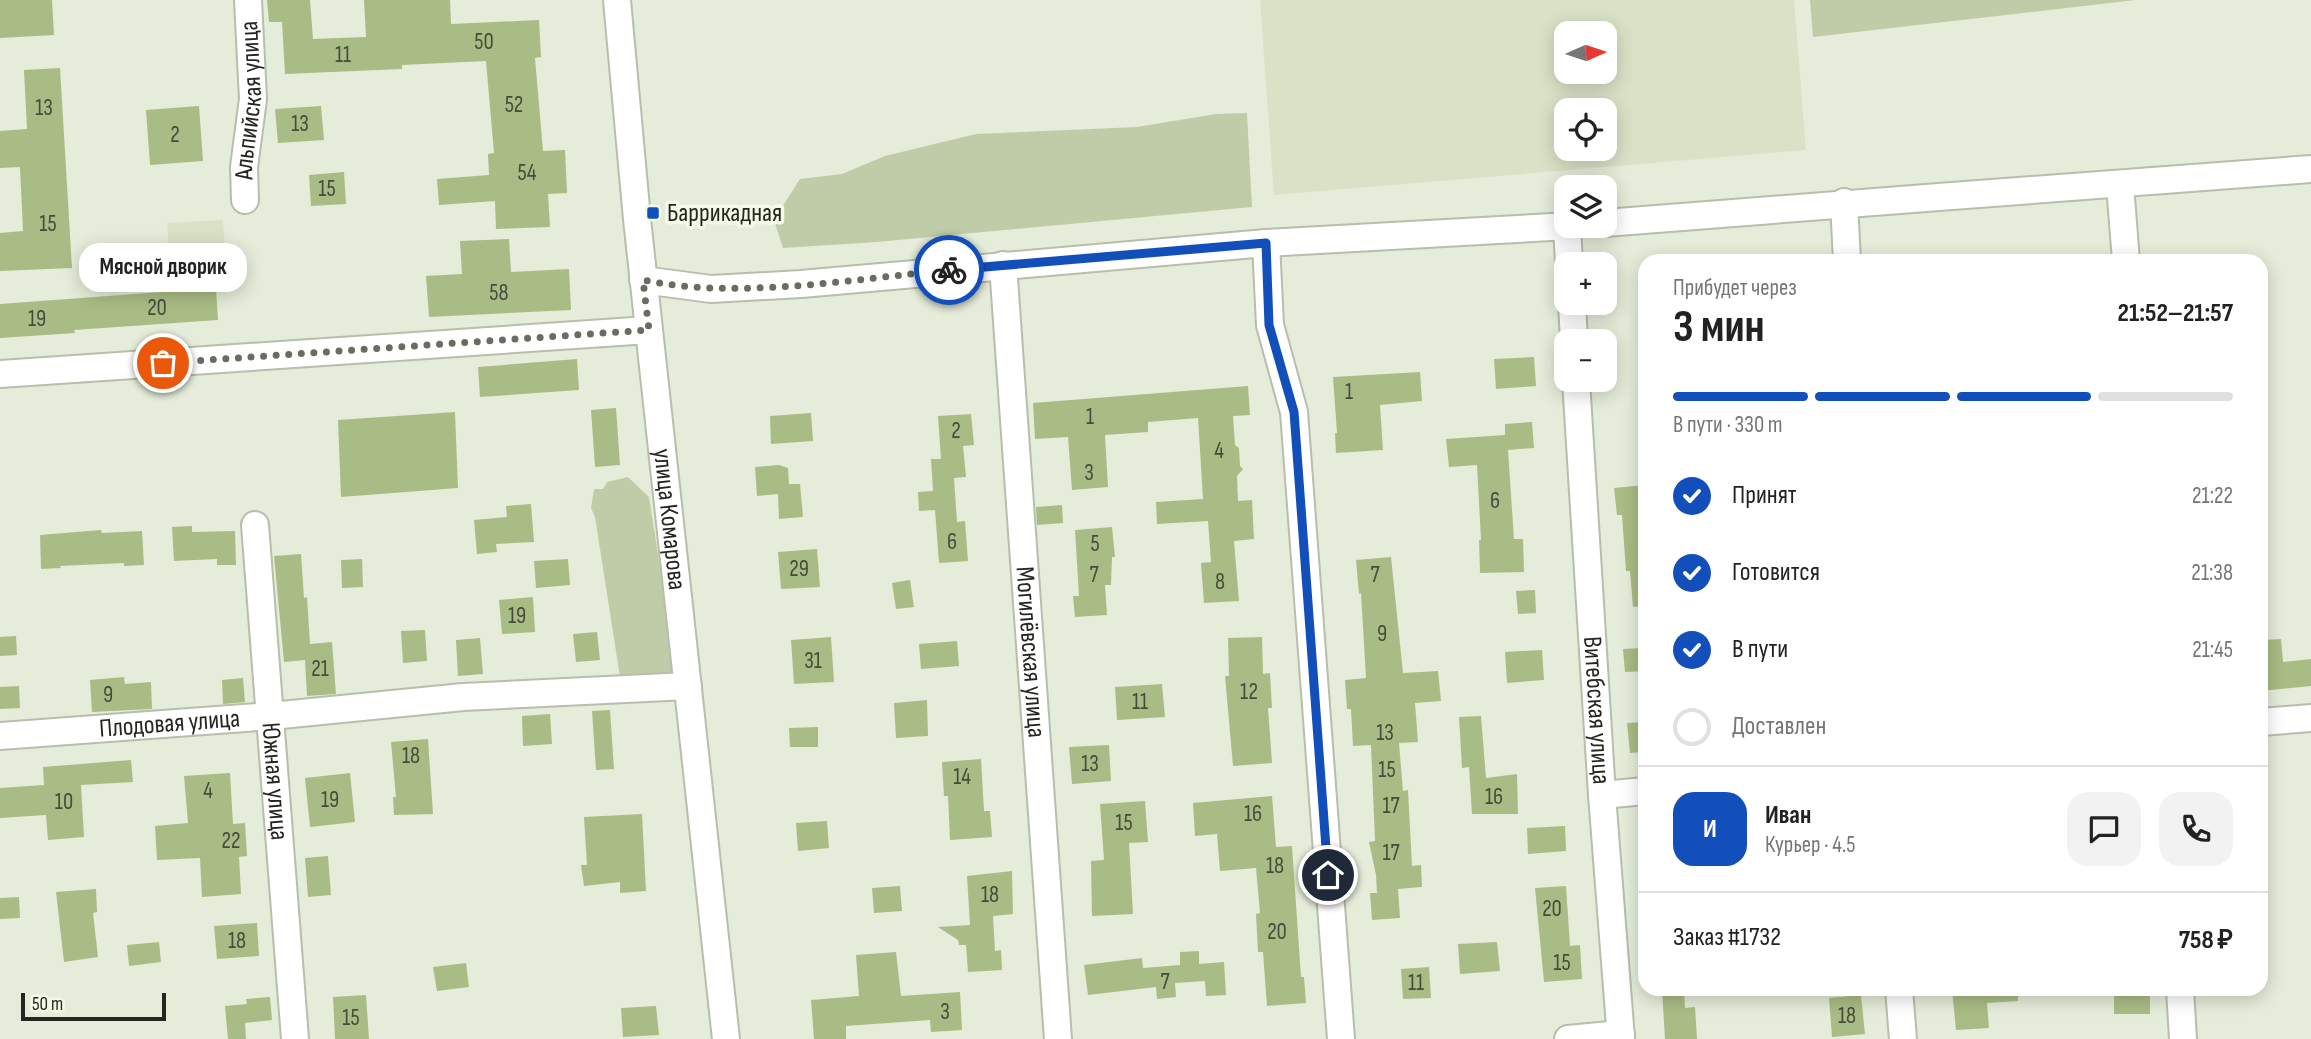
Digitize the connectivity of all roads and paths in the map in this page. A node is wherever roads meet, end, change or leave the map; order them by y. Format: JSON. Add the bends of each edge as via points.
{"nodes":[{"id":1,"x":247,"y":0,"type":"edge"},
{"id":2,"x":617,"y":0,"type":"edge"},
{"id":3,"x":2311,"y":169,"type":"edge"},
{"id":4,"x":2120,"y":185,"type":"junction"},
{"id":5,"x":245,"y":200,"type":"dead end"},
{"id":6,"x":1844,"y":202,"type":"junction"},
{"id":7,"x":1617,"y":222,"type":"edge"},
{"id":8,"x":1554,"y":227,"type":"edge"},
{"id":9,"x":1266,"y":243,"type":"junction"},
{"id":10,"x":1847,"y":254,"type":"edge"},
{"id":11,"x":2125,"y":254,"type":"edge"},
{"id":12,"x":1003,"y":265,"type":"junction"},
{"id":13,"x":643,"y":280,"type":"junction"},
{"id":14,"x":649,"y":330,"type":"junction"},
{"id":15,"x":0,"y":374,"type":"edge"},
{"id":16,"x":1577,"y":392,"type":"edge"},
{"id":17,"x":255,"y":525,"type":"dead end"},
{"id":18,"x":688,"y":686,"type":"junction"},
{"id":19,"x":271,"y":716,"type":"junction"},
{"id":20,"x":2311,"y":718,"type":"edge"},
{"id":21,"x":2268,"y":721,"type":"edge"},
{"id":22,"x":0,"y":736,"type":"edge"},
{"id":23,"x":1638,"y":792,"type":"edge"},
{"id":24,"x":1602,"y":795,"type":"junction"},
{"id":25,"x":1900,"y":996,"type":"edge"},
{"id":26,"x":2180,"y":996,"type":"edge"},
{"id":27,"x":1621,"y":1037,"type":"edge"},
{"id":28,"x":295,"y":1039,"type":"edge"},
{"id":29,"x":726,"y":1039,"type":"edge"},
{"id":30,"x":1058,"y":1039,"type":"edge"},
{"id":31,"x":1341,"y":1039,"type":"edge"},
{"id":32,"x":1568,"y":1039,"type":"edge"},
{"id":33,"x":1903,"y":1039,"type":"edge"},
{"id":34,"x":2183,"y":1039,"type":"edge"}],
"edges":[{"from":1,"to":5,"type":"street","name":"Альпийская улица","via":[[253,99],[244,167]]},
{"from":2,"to":13,"type":"street","name":"улица Комарова"},
{"from":3,"to":4,"type":"street"},
{"from":4,"to":6,"type":"street"},
{"from":4,"to":11,"type":"street"},
{"from":6,"to":7,"type":"street"},
{"from":6,"to":10,"type":"street"},
{"from":8,"to":9,"type":"street"},
{"from":9,"to":12,"type":"street"},
{"from":9,"to":31,"type":"street","via":[[1269,325],[1294,412]]},
{"from":12,"to":13,"type":"street","via":[[711,289]]},
{"from":12,"to":30,"type":"street","name":"Могилёвская улица"},
{"from":13,"to":14,"type":"street","name":"улица Комарова"},
{"from":14,"to":15,"type":"street"},
{"from":14,"to":18,"type":"street","name":"улица Комарова"},
{"from":16,"to":24,"type":"street","name":"Витебская улица"},
{"from":17,"to":19,"type":"street","name":"Южная улица"},
{"from":18,"to":19,"type":"street","name":"Плодовая улица","via":[[463,697]]},
{"from":18,"to":29,"type":"street","name":"улица Комарова"},
{"from":19,"to":22,"type":"street","name":"Плодовая улица"},
{"from":19,"to":28,"type":"street","name":"Южная улица"},
{"from":20,"to":21,"type":"street"},
{"from":23,"to":24,"type":"street"},
{"from":24,"to":27,"type":"street","name":"Витебская улица"},
{"from":25,"to":33,"type":"street"},
{"from":26,"to":34,"type":"street"},
{"from":27,"to":32,"type":"street"}]}
